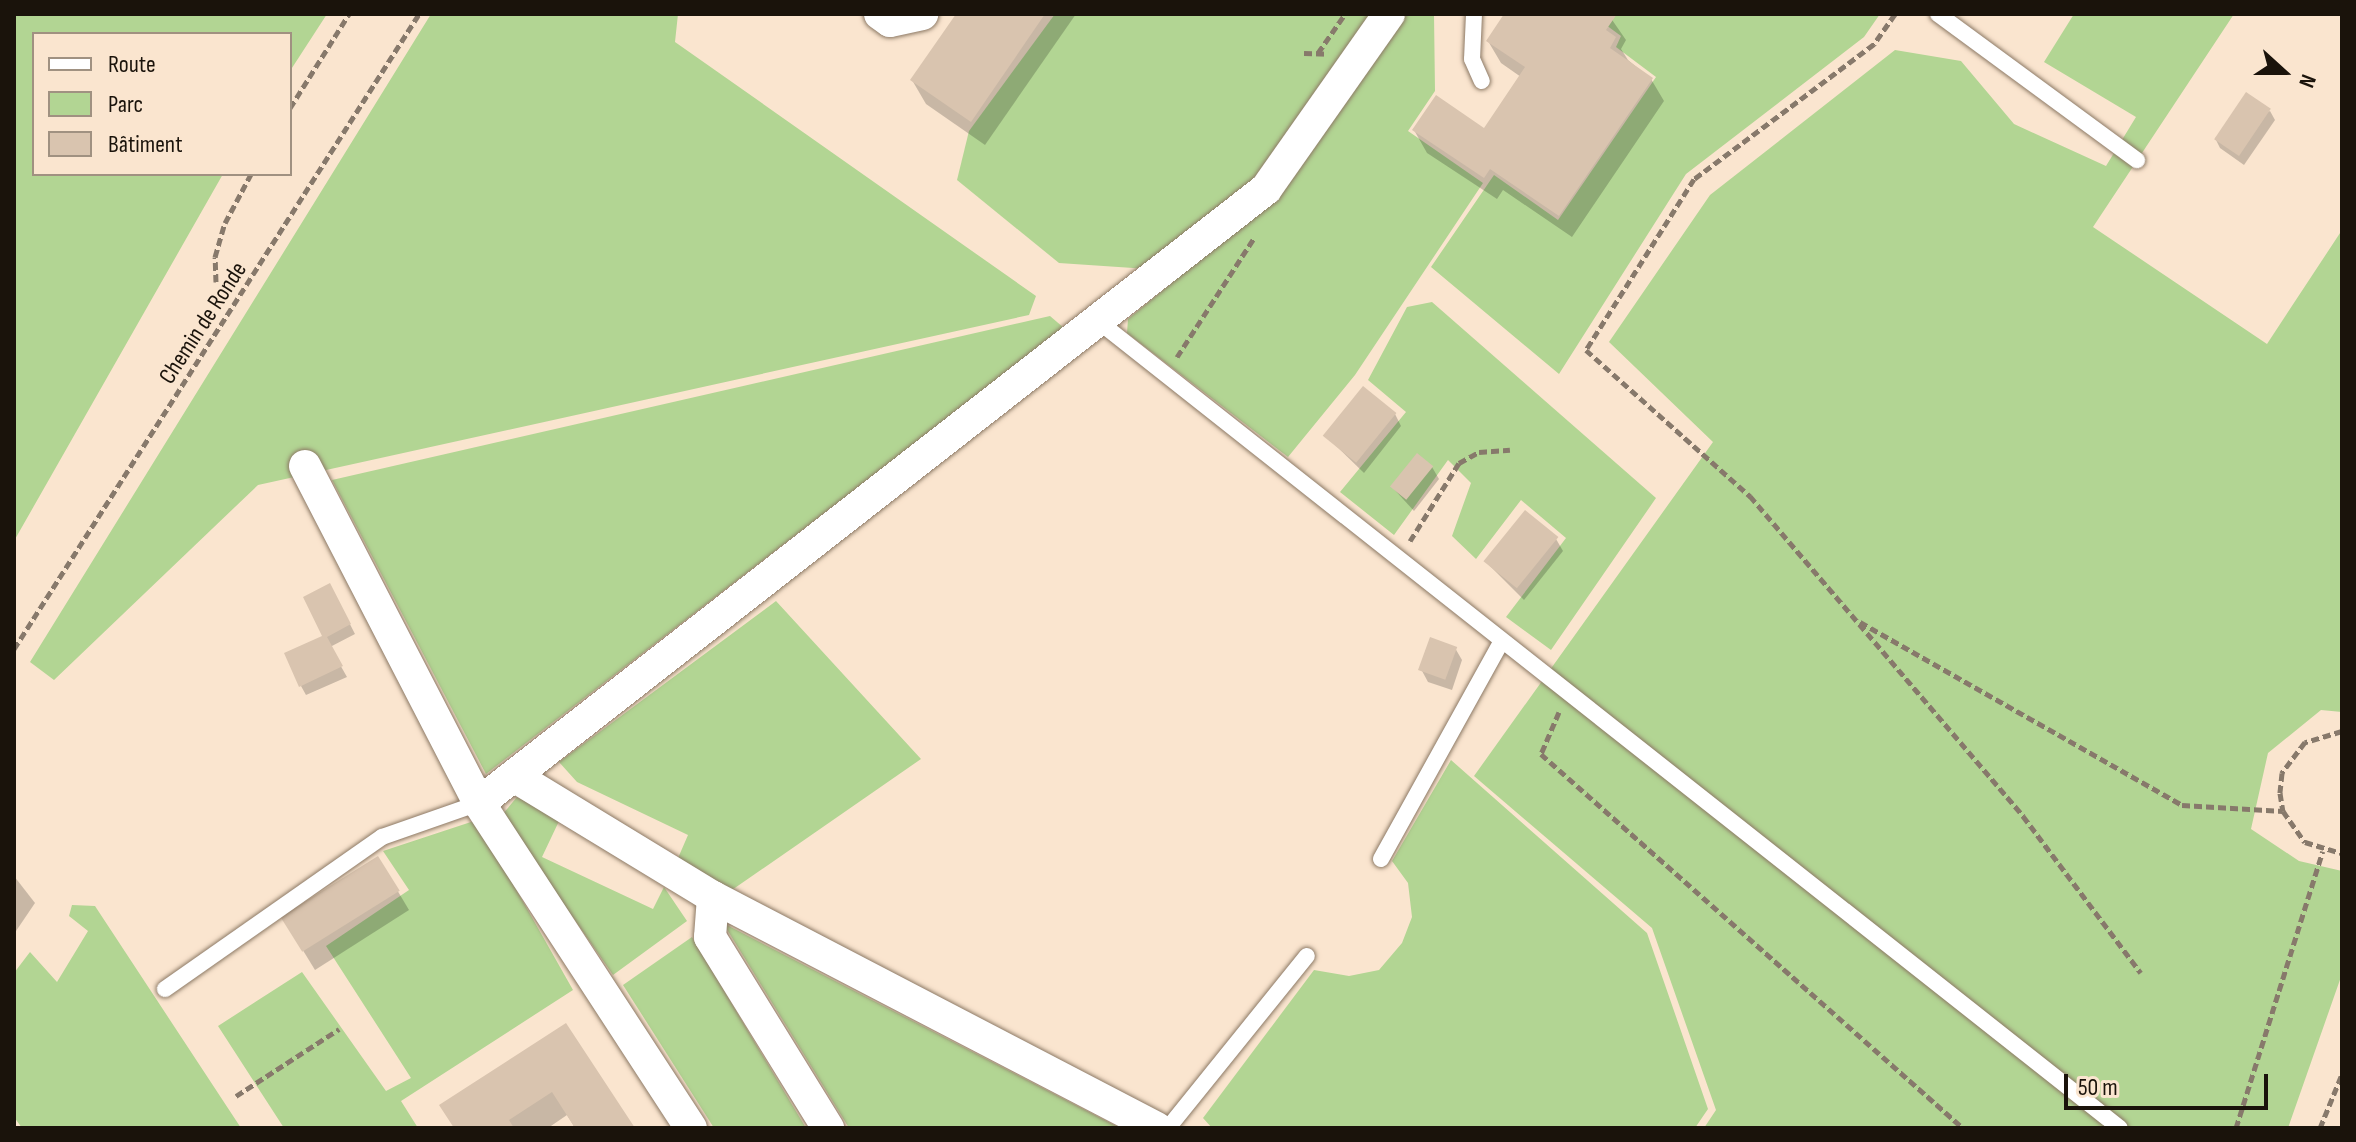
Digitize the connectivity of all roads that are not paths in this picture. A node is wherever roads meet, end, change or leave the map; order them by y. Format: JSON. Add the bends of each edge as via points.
{"nodes":[{"id":1,"x":880,"y":14,"type":"edge"},
{"id":2,"x":922,"y":14,"type":"edge"},
{"id":3,"x":1389,"y":14,"type":"edge"},
{"id":4,"x":1474,"y":14,"type":"edge"},
{"id":5,"x":1938,"y":14,"type":"edge"},
{"id":6,"x":1482,"y":81,"type":"dead end"},
{"id":7,"x":2137,"y":160,"type":"dead end"},
{"id":8,"x":1098,"y":321,"type":"junction"},
{"id":9,"x":305,"y":466,"type":"dead end"},
{"id":10,"x":1502,"y":641,"type":"junction"},
{"id":11,"x":514,"y":776,"type":"junction"},
{"id":12,"x":479,"y":803,"type":"junction"},
{"id":13,"x":1381,"y":859,"type":"dead end"},
{"id":14,"x":713,"y":897,"type":"junction"},
{"id":15,"x":1307,"y":956,"type":"dead end"},
{"id":16,"x":165,"y":989,"type":"dead end"},
{"id":17,"x":691,"y":1128,"type":"edge"},
{"id":18,"x":828,"y":1128,"type":"edge"},
{"id":19,"x":1156,"y":1128,"type":"edge"},
{"id":20,"x":1168,"y":1128,"type":"edge"},
{"id":21,"x":2120,"y":1128,"type":"edge"}],
"edges":[{"from":1,"to":2,"type":"street","via":[[890,21]]},
{"from":3,"to":8,"type":"street","via":[[1266,189]]},
{"from":4,"to":6,"type":"lane","via":[[1472,59]]},
{"from":5,"to":7,"type":"lane"},
{"from":8,"to":10,"type":"lane"},
{"from":8,"to":11,"type":"street"},
{"from":9,"to":12,"type":"street"},
{"from":10,"to":13,"type":"lane"},
{"from":10,"to":21,"type":"lane"},
{"from":11,"to":12,"type":"street"},
{"from":11,"to":14,"type":"street"},
{"from":12,"to":16,"type":"lane","via":[[382,837]]},
{"from":12,"to":17,"type":"street"},
{"from":14,"to":18,"type":"street","via":[[710,937]]},
{"from":14,"to":19,"type":"street"},
{"from":15,"to":20,"type":"lane"}]}
